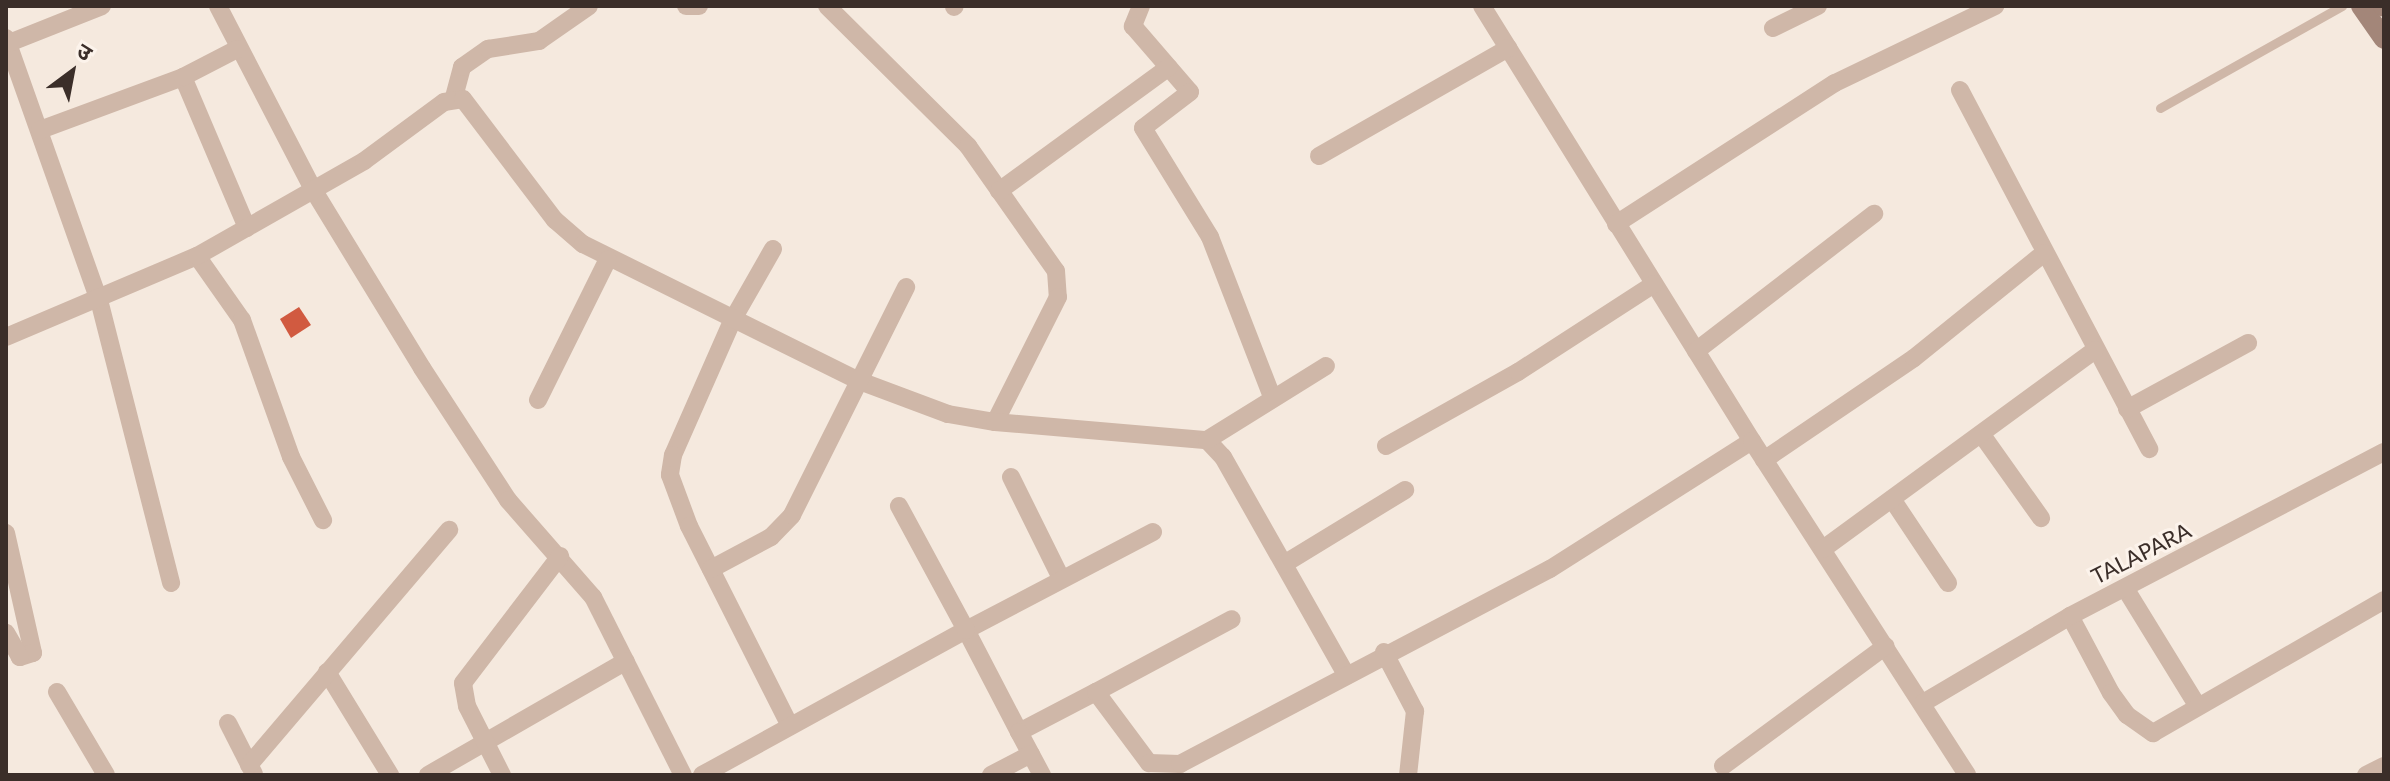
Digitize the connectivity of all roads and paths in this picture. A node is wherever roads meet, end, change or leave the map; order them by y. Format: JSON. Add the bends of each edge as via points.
{"nodes":[{"id":1,"x":102,"y":6,"type":"edge"},
{"id":2,"x":218,"y":6,"type":"edge"},
{"id":3,"x":589,"y":6,"type":"edge"},
{"id":4,"x":686,"y":6,"type":"edge"},
{"id":5,"x":699,"y":6,"type":"edge"},
{"id":6,"x":827,"y":6,"type":"edge"},
{"id":7,"x":1141,"y":6,"type":"edge"},
{"id":8,"x":1482,"y":6,"type":"edge"},
{"id":9,"x":1995,"y":6,"type":"edge"},
{"id":10,"x":2342,"y":6,"type":"edge"},
{"id":11,"x":2361,"y":6,"type":"edge"},
{"id":12,"x":1813,"y":7,"type":"edge"},
{"id":13,"x":1773,"y":28,"type":"dead end"},
{"id":14,"x":2384,"y":39,"type":"edge"},
{"id":15,"x":7,"y":40,"type":"edge"},
{"id":16,"x":1508,"y":48,"type":"junction"},
{"id":17,"x":237,"y":49,"type":"junction"},
{"id":18,"x":1169,"y":67,"type":"junction"},
{"id":19,"x":183,"y":77,"type":"junction"},
{"id":20,"x":1960,"y":90,"type":"dead end"},
{"id":21,"x":454,"y":97,"type":"junction"},
{"id":22,"x":2160,"y":108,"type":"dead end"},
{"id":23,"x":40,"y":130,"type":"junction"},
{"id":24,"x":1319,"y":156,"type":"dead end"},
{"id":25,"x":314,"y":191,"type":"junction"},
{"id":26,"x":999,"y":191,"type":"junction"},
{"id":27,"x":1874,"y":214,"type":"dead end"},
{"id":28,"x":1616,"y":224,"type":"junction"},
{"id":29,"x":247,"y":228,"type":"junction"},
{"id":30,"x":773,"y":249,"type":"dead end"},
{"id":31,"x":2044,"y":253,"type":"junction"},
{"id":32,"x":197,"y":256,"type":"junction"},
{"id":33,"x":608,"y":259,"type":"junction"},
{"id":34,"x":1654,"y":284,"type":"junction"},
{"id":35,"x":906,"y":287,"type":"dead end"},
{"id":36,"x":99,"y":300,"type":"junction"},
{"id":37,"x":733,"y":319,"type":"junction"},
{"id":38,"x":6,"y":337,"type":"edge"},
{"id":39,"x":2248,"y":343,"type":"dead end"},
{"id":40,"x":2095,"y":350,"type":"junction"},
{"id":41,"x":1696,"y":351,"type":"junction"},
{"id":42,"x":1326,"y":366,"type":"dead end"},
{"id":43,"x":857,"y":380,"type":"junction"},
{"id":44,"x":1272,"y":397,"type":"junction"},
{"id":45,"x":538,"y":400,"type":"dead end"},
{"id":46,"x":2127,"y":409,"type":"junction"},
{"id":47,"x":995,"y":422,"type":"junction"},
{"id":48,"x":1982,"y":435,"type":"junction"},
{"id":49,"x":1207,"y":440,"type":"junction"},
{"id":50,"x":1752,"y":441,"type":"junction"},
{"id":51,"x":1386,"y":446,"type":"dead end"},
{"id":52,"x":2149,"y":449,"type":"dead end"},
{"id":53,"x":2384,"y":452,"type":"edge"},
{"id":54,"x":1764,"y":460,"type":"junction"},
{"id":55,"x":1011,"y":477,"type":"dead end"},
{"id":56,"x":1405,"y":490,"type":"dead end"},
{"id":57,"x":1892,"y":499,"type":"junction"},
{"id":58,"x":899,"y":506,"type":"dead end"},
{"id":59,"x":2041,"y":518,"type":"dead end"},
{"id":60,"x":323,"y":520,"type":"dead end"},
{"id":61,"x":449,"y":530,"type":"dead end"},
{"id":62,"x":1153,"y":532,"type":"dead end"},
{"id":63,"x":6,"y":533,"type":"edge"},
{"id":64,"x":1823,"y":549,"type":"junction"},
{"id":65,"x":560,"y":556,"type":"junction"},
{"id":66,"x":1284,"y":564,"type":"junction"},
{"id":67,"x":711,"y":569,"type":"junction"},
{"id":68,"x":1061,"y":578,"type":"junction"},
{"id":69,"x":171,"y":583,"type":"dead end"},
{"id":70,"x":1948,"y":583,"type":"dead end"},
{"id":71,"x":2125,"y":588,"type":"junction"},
{"id":72,"x":2384,"y":600,"type":"edge"},
{"id":73,"x":2070,"y":616,"type":"junction"},
{"id":74,"x":1232,"y":619,"type":"dead end"},
{"id":75,"x":966,"y":630,"type":"junction"},
{"id":76,"x":6,"y":633,"type":"edge"},
{"id":77,"x":1886,"y":646,"type":"junction"},
{"id":78,"x":1384,"y":652,"type":"junction"},
{"id":79,"x":626,"y":661,"type":"junction"},
{"id":80,"x":327,"y":672,"type":"junction"},
{"id":81,"x":1346,"y":674,"type":"junction"},
{"id":82,"x":57,"y":692,"type":"dead end"},
{"id":83,"x":1096,"y":692,"type":"junction"},
{"id":84,"x":1923,"y":703,"type":"junction"},
{"id":85,"x":2197,"y":705,"type":"junction"},
{"id":86,"x":228,"y":723,"type":"dead end"},
{"id":87,"x":790,"y":726,"type":"junction"},
{"id":88,"x":1019,"y":732,"type":"junction"},
{"id":89,"x":483,"y":740,"type":"junction"},
{"id":90,"x":1031,"y":754,"type":"junction"},
{"id":91,"x":1723,"y":766,"type":"dead end"},
{"id":92,"x":2384,"y":766,"type":"edge"},
{"id":93,"x":252,"y":770,"type":"edge"},
{"id":94,"x":103,"y":774,"type":"edge"},
{"id":95,"x":390,"y":775,"type":"edge"},
{"id":96,"x":428,"y":775,"type":"edge"},
{"id":97,"x":502,"y":775,"type":"edge"},
{"id":98,"x":683,"y":775,"type":"edge"},
{"id":99,"x":702,"y":775,"type":"edge"},
{"id":100,"x":991,"y":775,"type":"edge"},
{"id":101,"x":1042,"y":775,"type":"edge"},
{"id":102,"x":1408,"y":775,"type":"edge"},
{"id":103,"x":1967,"y":775,"type":"edge"},
{"id":104,"x":2366,"y":775,"type":"edge"}],
"edges":[{"from":1,"to":15,"type":"street"},
{"from":2,"to":17,"type":"street"},
{"from":3,"to":21,"type":"street","via":[[539,41],[488,49],[462,67]]},
{"from":4,"to":5,"type":"street"},
{"from":6,"to":26,"type":"street","via":[[898,82],[950,126]]},
{"from":7,"to":18,"type":"street","via":[[1133,26]]},
{"from":8,"to":16,"type":"street"},
{"from":9,"to":28,"type":"street","via":[[1835,83]]},
{"from":10,"to":22,"type":"lane"},
{"from":11,"to":14,"type":"main road"},
{"from":12,"to":13,"type":"street"},
{"from":15,"to":23,"type":"street"},
{"from":16,"to":24,"type":"street"},
{"from":16,"to":28,"type":"street"},
{"from":17,"to":19,"type":"street"},
{"from":17,"to":25,"type":"street"},
{"from":18,"to":26,"type":"street"},
{"from":18,"to":44,"type":"street","via":[[1190,92],[1143,128],[1210,237]]},
{"from":19,"to":23,"type":"street"},
{"from":19,"to":29,"type":"street"},
{"from":20,"to":31,"type":"street"},
{"from":21,"to":25,"type":"street"},
{"from":21,"to":33,"type":"street","via":[[469,103],[555,220]]},
{"from":23,"to":36,"type":"street"},
{"from":25,"to":29,"type":"street"},
{"from":25,"to":65,"type":"street","via":[[508,500]]},
{"from":26,"to":47,"type":"street","via":[[1061,286]]},
{"from":27,"to":41,"type":"street"},
{"from":28,"to":34,"type":"street"},
{"from":29,"to":32,"type":"street"},
{"from":30,"to":37,"type":"street"},
{"from":31,"to":40,"type":"street"},
{"from":31,"to":54,"type":"street","via":[[1914,358]]},
{"from":32,"to":36,"type":"street"},
{"from":32,"to":60,"type":"street","via":[[242,320],[291,457]]},
{"from":33,"to":37,"type":"street"},
{"from":33,"to":45,"type":"street"},
{"from":34,"to":41,"type":"street"},
{"from":34,"to":51,"type":"street","via":[[1518,372]]},
{"from":35,"to":43,"type":"street"},
{"from":36,"to":38,"type":"street"},
{"from":36,"to":69,"type":"street"},
{"from":37,"to":43,"type":"street"},
{"from":37,"to":67,"type":"street","via":[[673,455],[670,475]]},
{"from":39,"to":46,"type":"street"},
{"from":40,"to":46,"type":"street"},
{"from":40,"to":48,"type":"street"},
{"from":41,"to":50,"type":"street"},
{"from":42,"to":44,"type":"street"},
{"from":43,"to":47,"type":"street","via":[[948,414]]},
{"from":43,"to":67,"type":"street","via":[[792,515],[771,537]]},
{"from":44,"to":49,"type":"street"},
{"from":46,"to":52,"type":"street"},
{"from":47,"to":49,"type":"street"},
{"from":48,"to":57,"type":"street"},
{"from":48,"to":59,"type":"street"},
{"from":49,"to":66,"type":"street"},
{"from":50,"to":54,"type":"street"},
{"from":50,"to":78,"type":"street","via":[[1550,569]]},
{"from":53,"to":71,"type":"street","name":"TALAPARA"},
{"from":54,"to":64,"type":"street"},
{"from":55,"to":68,"type":"street"},
{"from":56,"to":66,"type":"street"},
{"from":57,"to":64,"type":"street"},
{"from":57,"to":70,"type":"street"},
{"from":58,"to":75,"type":"street"},
{"from":61,"to":80,"type":"street"},
{"from":62,"to":68,"type":"street"},
{"from":63,"to":76,"type":"street","via":[[33,653],[20,657]]},
{"from":64,"to":77,"type":"street"},
{"from":65,"to":79,"type":"street","via":[[581,577]]},
{"from":65,"to":89,"type":"street","via":[[463,683]]},
{"from":66,"to":81,"type":"street"},
{"from":67,"to":87,"type":"street"},
{"from":68,"to":75,"type":"street"},
{"from":71,"to":73,"type":"street","name":"TALAPARA"},
{"from":71,"to":85,"type":"street"},
{"from":72,"to":85,"type":"street"},
{"from":73,"to":84,"type":"street","name":"TALAPARA"},
{"from":73,"to":85,"type":"street","via":[[2111,693],[2141,728],[2165,731]]},
{"from":74,"to":83,"type":"street"},
{"from":75,"to":87,"type":"street"},
{"from":75,"to":88,"type":"street"},
{"from":77,"to":84,"type":"street"},
{"from":77,"to":91,"type":"street"},
{"from":78,"to":81,"type":"street"},
{"from":78,"to":102,"type":"street","via":[[1415,711]]},
{"from":79,"to":89,"type":"street"},
{"from":79,"to":98,"type":"street"},
{"from":80,"to":93,"type":"street"},
{"from":80,"to":95,"type":"street"},
{"from":81,"to":83,"type":"street","via":[[1169,768],[1149,763]]},
{"from":82,"to":94,"type":"street"},
{"from":83,"to":88,"type":"street"},
{"from":84,"to":103,"type":"street"},
{"from":86,"to":93,"type":"street"},
{"from":87,"to":99,"type":"street"},
{"from":88,"to":90,"type":"street"},
{"from":89,"to":96,"type":"street"},
{"from":89,"to":97,"type":"street"},
{"from":90,"to":100,"type":"street"},
{"from":90,"to":101,"type":"street"},
{"from":92,"to":104,"type":"street"}]}
